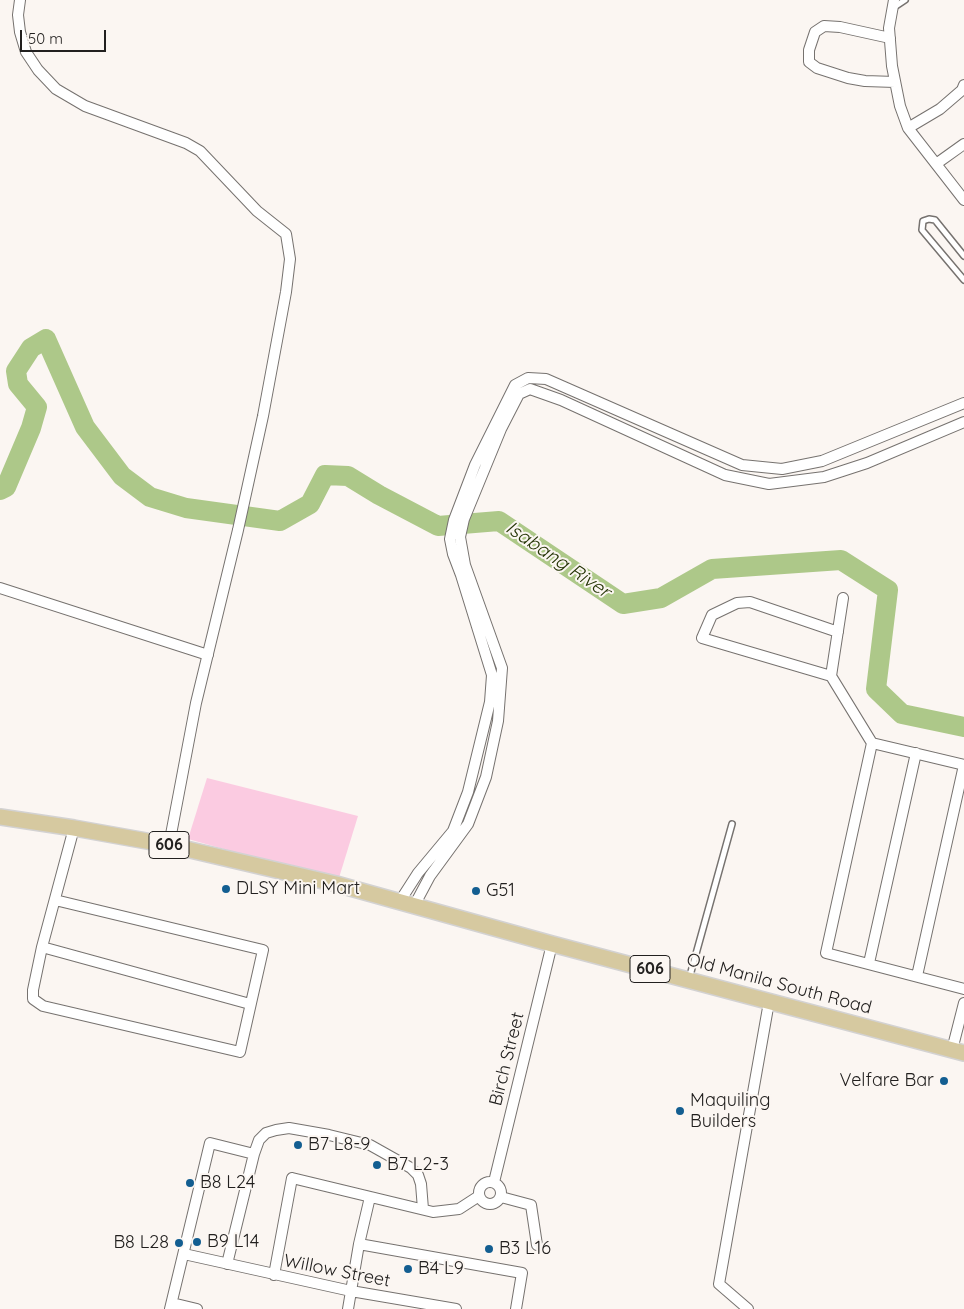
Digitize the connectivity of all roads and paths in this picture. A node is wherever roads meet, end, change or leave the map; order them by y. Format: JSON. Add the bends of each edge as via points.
{"nodes":[{"id":1,"x":20,"y":0,"type":"edge"},
{"id":2,"x":905,"y":0,"type":"edge"},
{"id":3,"x":894,"y":4,"type":"edge"},
{"id":4,"x":890,"y":38,"type":"junction"},
{"id":5,"x":895,"y":82,"type":"junction"},
{"id":6,"x":964,"y":85,"type":"edge"},
{"id":7,"x":908,"y":128,"type":"junction"},
{"id":8,"x":964,"y":144,"type":"edge"},
{"id":9,"x":936,"y":164,"type":"junction"},
{"id":10,"x":964,"y":200,"type":"edge"},
{"id":11,"x":964,"y":256,"type":"edge"},
{"id":12,"x":964,"y":280,"type":"edge"},
{"id":13,"x":964,"y":404,"type":"edge"},
{"id":14,"x":964,"y":422,"type":"edge"},
{"id":15,"x":653,"y":425,"type":"junction"},
{"id":16,"x":645,"y":437,"type":"junction"},
{"id":17,"x":845,"y":451,"type":"junction"},
{"id":18,"x":851,"y":468,"type":"junction"},
{"id":19,"x":459,"y":520,"type":"junction"},
{"id":20,"x":455,"y":538,"type":"junction"},
{"id":21,"x":0,"y":588,"type":"edge"},
{"id":22,"x":843,"y":598,"type":"dead end"},
{"id":23,"x":838,"y":632,"type":"junction"},
{"id":24,"x":208,"y":655,"type":"junction"},
{"id":25,"x":832,"y":676,"type":"junction"},
{"id":26,"x":872,"y":743,"type":"junction"},
{"id":27,"x":916,"y":753,"type":"junction"},
{"id":28,"x":964,"y":765,"type":"edge"},
{"id":29,"x":0,"y":817,"type":"edge"},
{"id":30,"x":732,"y":824,"type":"dead end"},
{"id":31,"x":74,"y":828,"type":"junction"},
{"id":32,"x":169,"y":845,"type":"junction"},
{"id":33,"x":55,"y":900,"type":"junction"},
{"id":34,"x":400,"y":901,"type":"junction"},
{"id":35,"x":414,"y":906,"type":"junction"},
{"id":36,"x":552,"y":944,"type":"junction"},
{"id":37,"x":42,"y":947,"type":"junction"},
{"id":38,"x":869,"y":963,"type":"junction"},
{"id":39,"x":917,"y":976,"type":"junction"},
{"id":40,"x":689,"y":980,"type":"junction"},
{"id":41,"x":964,"y":989,"type":"edge"},
{"id":42,"x":769,"y":1002,"type":"junction"},
{"id":43,"x":964,"y":1003,"type":"edge"},
{"id":44,"x":250,"y":1004,"type":"junction"},
{"id":45,"x":958,"y":1052,"type":"edge"},
{"id":46,"x":254,"y":1154,"type":"junction"},
{"id":47,"x":494,"y":1182,"type":"junction"},
{"id":48,"x":479,"y":1196,"type":"junction"},
{"id":49,"x":370,"y":1197,"type":"junction"},
{"id":50,"x":501,"y":1197,"type":"junction"},
{"id":51,"x":423,"y":1209,"type":"junction"},
{"id":52,"x":359,"y":1244,"type":"junction"},
{"id":53,"x":536,"y":1245,"type":"dead end"},
{"id":54,"x":184,"y":1254,"type":"junction"},
{"id":55,"x":227,"y":1264,"type":"junction"},
{"id":56,"x":274,"y":1275,"type":"junction"},
{"id":57,"x":351,"y":1291,"type":"junction"},
{"id":58,"x":171,"y":1306,"type":"edge"},
{"id":59,"x":197,"y":1309,"type":"edge"},
{"id":60,"x":348,"y":1309,"type":"edge"},
{"id":61,"x":456,"y":1309,"type":"edge"},
{"id":62,"x":516,"y":1309,"type":"edge"},
{"id":63,"x":748,"y":1309,"type":"edge"}],
"edges":[{"from":1,"to":24,"type":"street","via":[[18,15],[26,52],[56,89],[85,106],[200,151],[257,211],[286,234],[290,259],[286,292],[263,416]]},
{"from":2,"to":3,"type":"lane"},
{"from":3,"to":4,"type":"street"},
{"from":4,"to":5,"type":"street"},
{"from":4,"to":5,"type":"street","via":[[824,26],[815,32],[809,62],[817,68],[848,78]]},
{"from":5,"to":7,"type":"street"},
{"from":6,"to":7,"type":"street","via":[[940,109]]},
{"from":7,"to":9,"type":"street"},
{"from":8,"to":9,"type":"street"},
{"from":9,"to":10,"type":"street"},
{"from":11,"to":12,"type":"lane","via":[[935,220],[929,218],[924,221],[921,227],[924,233]]},
{"from":13,"to":17,"type":"street"},
{"from":14,"to":18,"type":"street"},
{"from":15,"to":16,"type":"street"},
{"from":15,"to":17,"type":"street","via":[[742,465],[782,469],[822,461]]},
{"from":15,"to":19,"type":"street","via":[[546,379],[528,378],[515,385],[475,465]]},
{"from":16,"to":18,"type":"street","via":[[725,475],[761,483],[824,477]]},
{"from":16,"to":19,"type":"street","via":[[530,389],[519,394]]},
{"from":17,"to":18,"type":"street"},
{"from":19,"to":20,"type":"street"},
{"from":20,"to":34,"type":"street","via":[[454,554],[492,675],[490,702],[468,792],[453,831],[418,873]]},
{"from":20,"to":35,"type":"street","via":[[502,668],[498,721],[486,777],[468,824],[430,876]]},
{"from":21,"to":24,"type":"street"},
{"from":22,"to":23,"type":"street"},
{"from":23,"to":25,"type":"street"},
{"from":23,"to":25,"type":"street","via":[[750,602],[737,603],[712,615],[702,638]]},
{"from":24,"to":32,"type":"street"},
{"from":25,"to":26,"type":"street"},
{"from":26,"to":27,"type":"street"},
{"from":26,"to":38,"type":"street","via":[[826,953]]},
{"from":27,"to":28,"type":"street"},
{"from":27,"to":38,"type":"street"},
{"from":28,"to":39,"type":"street"},
{"from":29,"to":31,"type":"main road","name":"Old Manila South Road","number":"606"},
{"from":30,"to":40,"type":"lane"},
{"from":31,"to":32,"type":"main road","name":"Old Manila South Road","number":"606"},
{"from":31,"to":33,"type":"street"},
{"from":32,"to":34,"type":"main road","name":"Old Manila South Road","number":"606"},
{"from":33,"to":37,"type":"street"},
{"from":33,"to":44,"type":"street","via":[[263,950]]},
{"from":34,"to":35,"type":"main road","name":"Old Manila South Road","number":"606"},
{"from":35,"to":36,"type":"main road","name":"Old Manila South Road","number":"606"},
{"from":36,"to":40,"type":"main road","name":"Old Manila South Road","number":"606"},
{"from":36,"to":47,"type":"street","name":"Birch Street"},
{"from":37,"to":44,"type":"street"},
{"from":37,"to":44,"type":"street","via":[[33,999],[43,1006],[240,1052]]},
{"from":38,"to":39,"type":"street"},
{"from":39,"to":41,"type":"street"},
{"from":40,"to":42,"type":"main road","name":"Old Manila South Road","number":"606"},
{"from":42,"to":45,"type":"main road","name":"Old Manila South Road","number":"606"},
{"from":42,"to":63,"type":"street","via":[[719,1284]]},
{"from":43,"to":45,"type":"street"},
{"from":46,"to":51,"type":"street","via":[[259,1140],[266,1133],[289,1128],[370,1145],[418,1175]]},
{"from":46,"to":54,"type":"street","via":[[210,1143]]},
{"from":46,"to":55,"type":"street"},
{"from":47,"to":48,"type":"street","via":[[482,1185]]},
{"from":47,"to":50,"type":"street","via":[[501,1190]]},
{"from":48,"to":50,"type":"street","via":[[490,1204]]},
{"from":48,"to":51,"type":"street","via":[[460,1209],[432,1212]]},
{"from":49,"to":51,"type":"street"},
{"from":49,"to":52,"type":"street"},
{"from":49,"to":56,"type":"street","via":[[292,1178]]},
{"from":50,"to":53,"type":"street","via":[[530,1205]]},
{"from":52,"to":57,"type":"street"},
{"from":52,"to":62,"type":"street","via":[[522,1273]]},
{"from":54,"to":55,"type":"street","name":"Willow Street"},
{"from":54,"to":58,"type":"street"},
{"from":55,"to":56,"type":"street","name":"Willow Street"},
{"from":56,"to":57,"type":"street","name":"Willow Street"},
{"from":57,"to":60,"type":"street"},
{"from":57,"to":61,"type":"street","name":"Willow Street"},
{"from":58,"to":59,"type":"street"}]}
